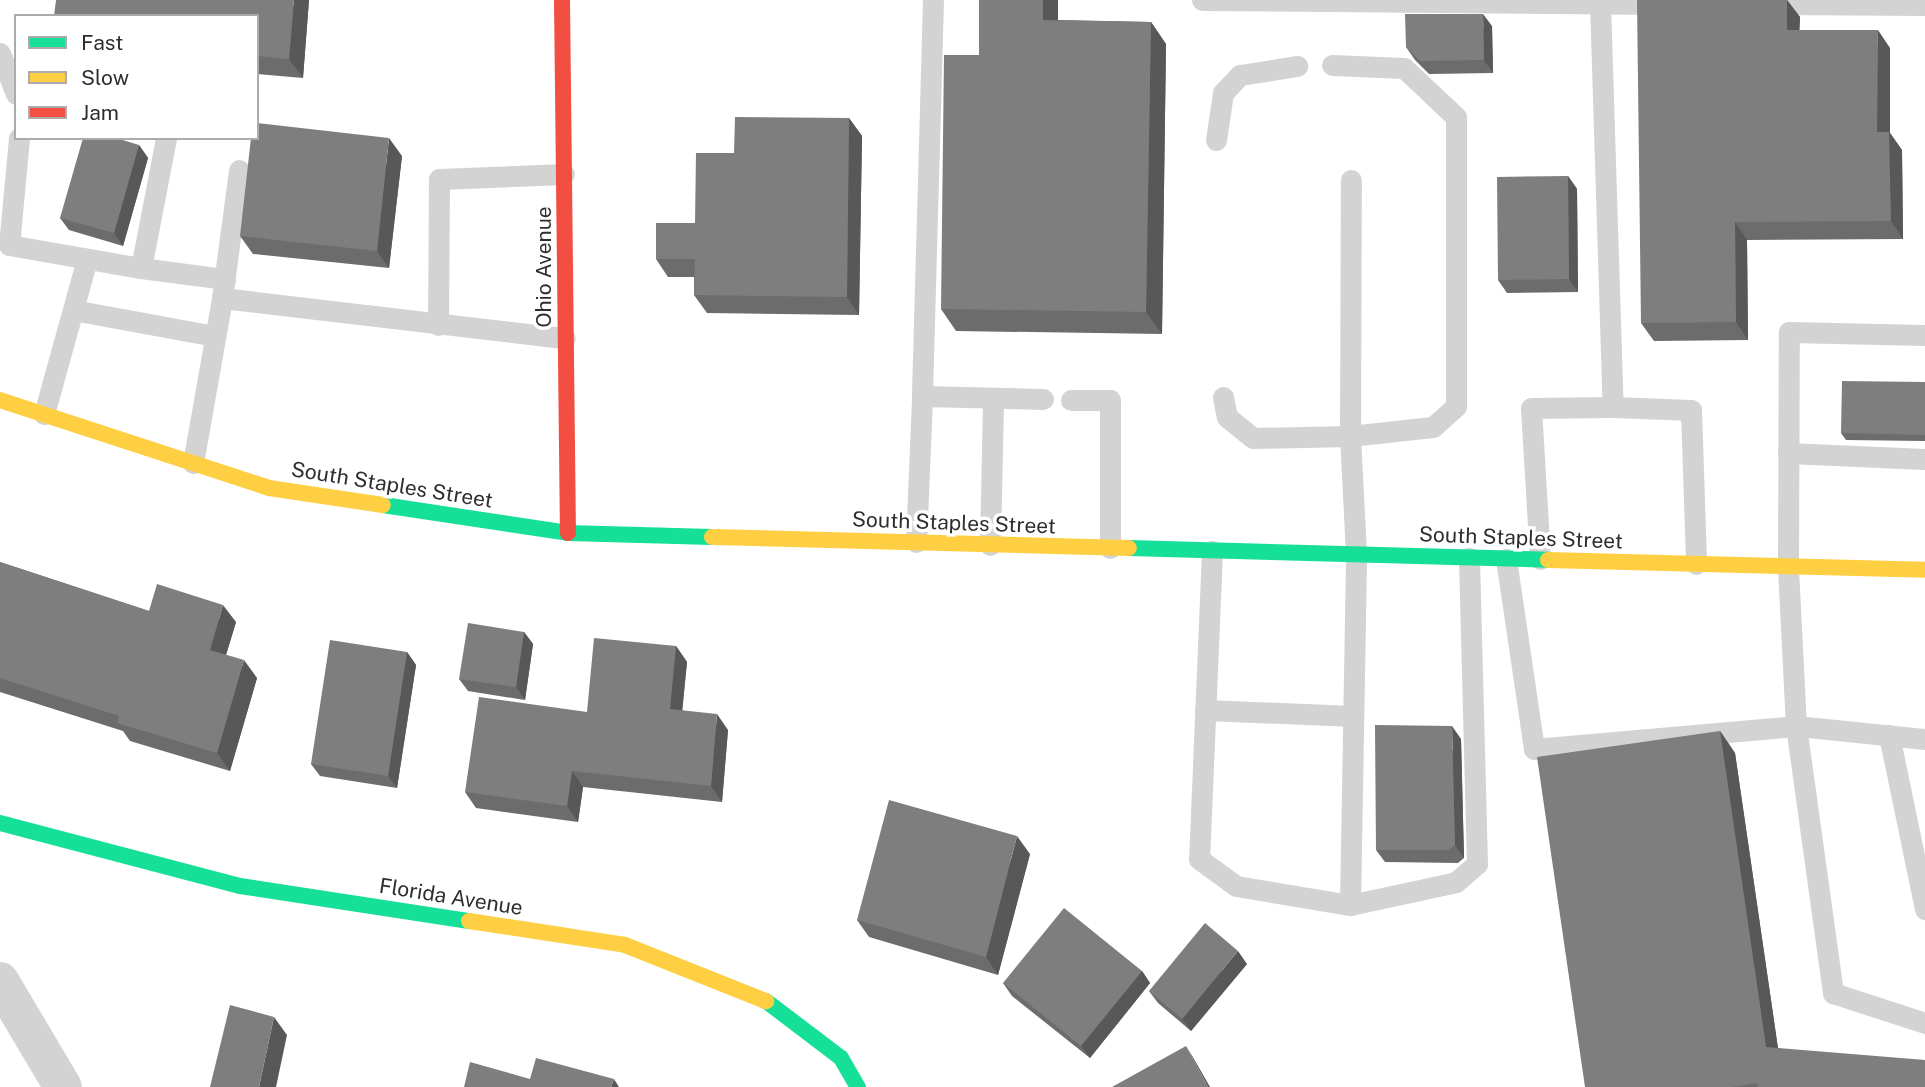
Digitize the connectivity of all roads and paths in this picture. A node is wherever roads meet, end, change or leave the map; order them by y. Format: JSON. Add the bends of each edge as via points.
{"nodes":[{"id":1,"x":562,"y":0,"type":"edge"},
{"id":2,"x":933,"y":0,"type":"edge"},
{"id":3,"x":1202,"y":0,"type":"edge"},
{"id":4,"x":1450,"y":1,"type":"edge"},
{"id":5,"x":1600,"y":3,"type":"junction"},
{"id":6,"x":1681,"y":4,"type":"edge"},
{"id":7,"x":1735,"y":4,"type":"edge"},
{"id":8,"x":1925,"y":5,"type":"edge"},
{"id":9,"x":0,"y":52,"type":"edge"},
{"id":10,"x":1332,"y":65,"type":"dead end"},
{"id":11,"x":1297,"y":66,"type":"dead end"},
{"id":12,"x":14,"y":89,"type":"edge"},
{"id":13,"x":18,"y":140,"type":"edge"},
{"id":14,"x":166,"y":140,"type":"edge"},
{"id":15,"x":1216,"y":140,"type":"dead end"},
{"id":16,"x":239,"y":170,"type":"dead end"},
{"id":17,"x":564,"y":174,"type":"junction"},
{"id":18,"x":1351,"y":180,"type":"dead end"},
{"id":19,"x":7,"y":186,"type":"edge"},
{"id":20,"x":87,"y":259,"type":"junction"},
{"id":21,"x":141,"y":268,"type":"junction"},
{"id":22,"x":223,"y":288,"type":"junction"},
{"id":23,"x":73,"y":310,"type":"junction"},
{"id":24,"x":438,"y":324,"type":"junction"},
{"id":25,"x":1925,"y":335,"type":"edge"},
{"id":26,"x":215,"y":336,"type":"junction"},
{"id":27,"x":565,"y":338,"type":"junction"},
{"id":28,"x":922,"y":396,"type":"junction"},
{"id":29,"x":1223,"y":397,"type":"dead end"},
{"id":30,"x":993,"y":398,"type":"junction"},
{"id":31,"x":1043,"y":399,"type":"dead end"},
{"id":32,"x":0,"y":400,"type":"edge"},
{"id":33,"x":1070,"y":400,"type":"dead end"},
{"id":34,"x":1613,"y":407,"type":"junction"},
{"id":35,"x":44,"y":414,"type":"junction"},
{"id":36,"x":1350,"y":436,"type":"junction"},
{"id":37,"x":1788,"y":453,"type":"junction"},
{"id":38,"x":1925,"y":459,"type":"edge"},
{"id":39,"x":193,"y":463,"type":"junction"},
{"id":40,"x":568,"y":533,"type":"junction"},
{"id":41,"x":916,"y":542,"type":"junction"},
{"id":42,"x":990,"y":545,"type":"junction"},
{"id":43,"x":1110,"y":548,"type":"junction"},
{"id":44,"x":1212,"y":551,"type":"junction"},
{"id":45,"x":1356,"y":554,"type":"junction"},
{"id":46,"x":1469,"y":558,"type":"junction"},
{"id":47,"x":1506,"y":559,"type":"junction"},
{"id":48,"x":1540,"y":559,"type":"junction"},
{"id":49,"x":1696,"y":564,"type":"junction"},
{"id":50,"x":1788,"y":567,"type":"junction"},
{"id":51,"x":1925,"y":570,"type":"edge"},
{"id":52,"x":1205,"y":710,"type":"junction"},
{"id":53,"x":1353,"y":716,"type":"junction"},
{"id":54,"x":1796,"y":726,"type":"junction"},
{"id":55,"x":1889,"y":735,"type":"junction"},
{"id":56,"x":1925,"y":738,"type":"edge"},
{"id":57,"x":0,"y":823,"type":"edge"},
{"id":58,"x":1924,"y":896,"type":"edge"},
{"id":59,"x":1350,"y":905,"type":"junction"},
{"id":60,"x":0,"y":981,"type":"edge"},
{"id":61,"x":1925,"y":1023,"type":"edge"},
{"id":62,"x":62,"y":1087,"type":"edge"},
{"id":63,"x":858,"y":1087,"type":"edge"}],
"edges":[{"from":1,"to":17,"type":"main road","name":"Ohio Avenue"},
{"from":2,"to":28,"type":"lane"},
{"from":3,"to":4,"type":"lane"},
{"from":4,"to":5,"type":"lane"},
{"from":5,"to":6,"type":"lane"},
{"from":5,"to":34,"type":"lane"},
{"from":7,"to":8,"type":"lane"},
{"from":9,"to":12,"type":"lane"},
{"from":10,"to":36,"type":"lane","via":[[1404,68],[1456,117],[1456,406],[1433,427]]},
{"from":11,"to":15,"type":"lane","via":[[1240,75],[1223,93]]},
{"from":13,"to":19,"type":"lane"},
{"from":14,"to":21,"type":"lane"},
{"from":16,"to":22,"type":"lane"},
{"from":17,"to":24,"type":"lane","via":[[439,179]]},
{"from":17,"to":27,"type":"main road","name":"Ohio Avenue"},
{"from":18,"to":36,"type":"lane"},
{"from":19,"to":20,"type":"lane","via":[[9,245]]},
{"from":20,"to":21,"type":"lane"},
{"from":20,"to":23,"type":"lane"},
{"from":21,"to":22,"type":"lane"},
{"from":22,"to":24,"type":"lane"},
{"from":22,"to":26,"type":"lane"},
{"from":23,"to":26,"type":"lane"},
{"from":23,"to":35,"type":"lane"},
{"from":24,"to":27,"type":"lane"},
{"from":25,"to":37,"type":"lane","via":[[1789,332]]},
{"from":26,"to":39,"type":"lane"},
{"from":27,"to":40,"type":"main road","name":"Ohio Avenue"},
{"from":28,"to":30,"type":"lane"},
{"from":28,"to":41,"type":"lane"},
{"from":29,"to":36,"type":"lane","via":[[1227,417],[1253,438]]},
{"from":30,"to":31,"type":"lane"},
{"from":30,"to":42,"type":"lane"},
{"from":32,"to":35,"type":"main road","name":"South Staples Street"},
{"from":33,"to":43,"type":"lane","via":[[1110,400]]},
{"from":34,"to":48,"type":"lane","via":[[1531,408]]},
{"from":34,"to":49,"type":"lane","via":[[1691,410]]},
{"from":35,"to":39,"type":"main road","name":"South Staples Street"},
{"from":36,"to":45,"type":"lane"},
{"from":37,"to":38,"type":"lane"},
{"from":37,"to":50,"type":"lane"},
{"from":39,"to":40,"type":"main road","name":"South Staples Street","via":[[269,488]]},
{"from":40,"to":41,"type":"main road","name":"South Staples Street"},
{"from":41,"to":42,"type":"main road","name":"South Staples Street"},
{"from":42,"to":43,"type":"main road","name":"South Staples Street"},
{"from":43,"to":44,"type":"main road","name":"South Staples Street"},
{"from":44,"to":45,"type":"main road","name":"South Staples Street"},
{"from":44,"to":52,"type":"lane"},
{"from":45,"to":46,"type":"main road","name":"South Staples Street"},
{"from":45,"to":53,"type":"lane"},
{"from":46,"to":47,"type":"main road","name":"South Staples Street"},
{"from":46,"to":59,"type":"lane","via":[[1476,864],[1456,882]]},
{"from":47,"to":48,"type":"main road","name":"South Staples Street"},
{"from":47,"to":54,"type":"lane","via":[[1534,749]]},
{"from":48,"to":49,"type":"main road","name":"South Staples Street"},
{"from":49,"to":50,"type":"main road","name":"South Staples Street"},
{"from":50,"to":51,"type":"main road","name":"South Staples Street"},
{"from":50,"to":54,"type":"lane"},
{"from":52,"to":53,"type":"lane"},
{"from":52,"to":59,"type":"lane","via":[[1199,859],[1236,886]]},
{"from":53,"to":59,"type":"lane"},
{"from":54,"to":55,"type":"lane"},
{"from":54,"to":61,"type":"lane","via":[[1833,993]]},
{"from":55,"to":56,"type":"lane"},
{"from":55,"to":58,"type":"lane"},
{"from":57,"to":63,"type":"main road","name":"Florida Avenue","via":[[240,886],[625,945],[760,996],[841,1058]]},
{"from":60,"to":62,"type":"street"}]}
